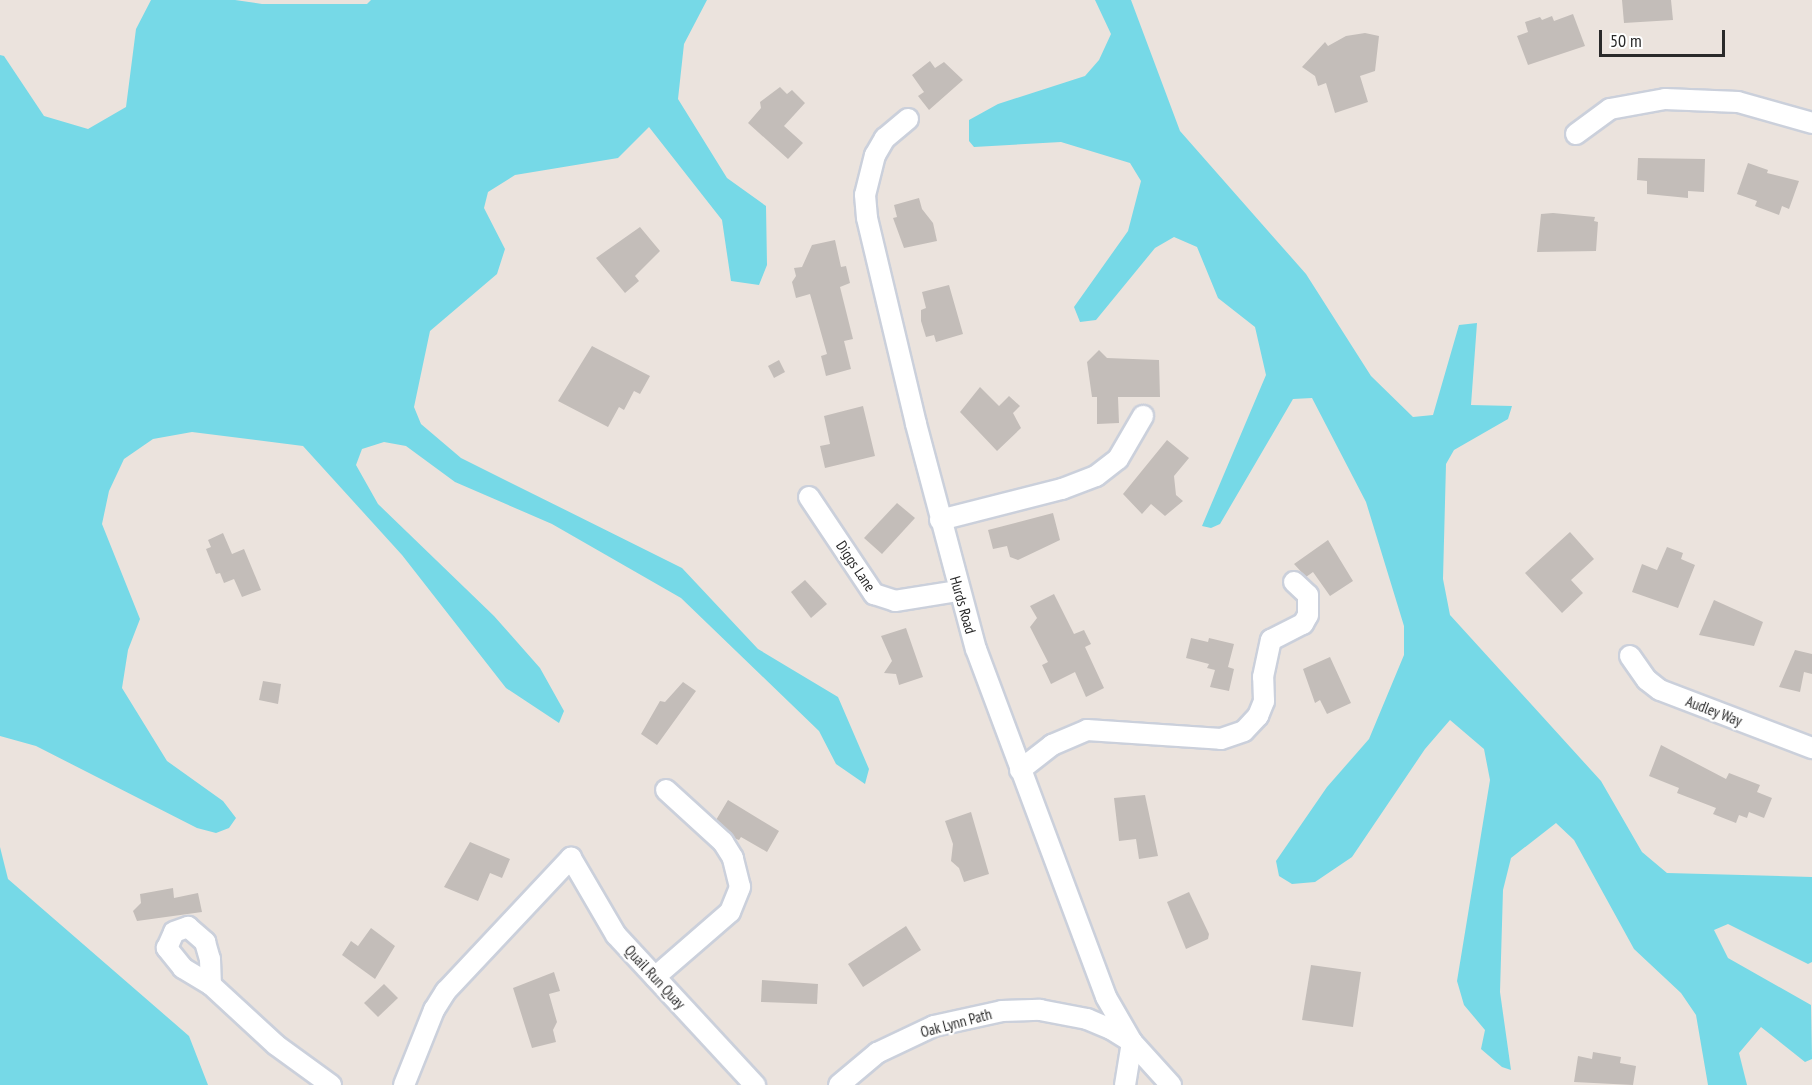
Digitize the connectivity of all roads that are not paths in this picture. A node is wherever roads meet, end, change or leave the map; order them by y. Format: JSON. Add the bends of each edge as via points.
{"nodes":[{"id":1,"x":908,"y":119,"type":"dead end"},
{"id":2,"x":1812,"y":123,"type":"edge"},
{"id":3,"x":1576,"y":134,"type":"dead end"},
{"id":4,"x":1143,"y":416,"type":"dead end"},
{"id":5,"x":809,"y":497,"type":"dead end"},
{"id":6,"x":940,"y":520,"type":"junction"},
{"id":7,"x":1294,"y":582,"type":"dead end"},
{"id":8,"x":958,"y":591,"type":"junction"},
{"id":9,"x":1630,"y":656,"type":"dead end"},
{"id":10,"x":1812,"y":748,"type":"edge"},
{"id":11,"x":1020,"y":770,"type":"junction"},
{"id":12,"x":666,"y":790,"type":"dead end"},
{"id":13,"x":655,"y":977,"type":"junction"},
{"id":14,"x":211,"y":985,"type":"dead end"},
{"id":15,"x":1132,"y":1042,"type":"junction"},
{"id":16,"x":331,"y":1085,"type":"edge"},
{"id":17,"x":404,"y":1085,"type":"edge"},
{"id":18,"x":755,"y":1085,"type":"edge"},
{"id":19,"x":839,"y":1085,"type":"edge"},
{"id":20,"x":1125,"y":1085,"type":"edge"},
{"id":21,"x":1171,"y":1085,"type":"edge"}],
"edges":[{"from":1,"to":6,"type":"street","name":"Hurds Road","via":[[885,138],[875,154],[865,195]]},
{"from":2,"to":3,"type":"street","via":[[1738,102],[1665,99],[1610,109]]},
{"from":4,"to":6,"type":"street","via":[[1118,459],[1096,476],[1062,489]]},
{"from":5,"to":8,"type":"street","name":"Diggs Lane","via":[[874,594],[895,601]]},
{"from":6,"to":8,"type":"street","name":"Hurds Road"},
{"from":7,"to":11,"type":"street","via":[[1308,595],[1308,615],[1303,624],[1271,640],[1263,677],[1264,701],[1258,716],[1244,731],[1221,739],[1087,730],[1052,746]]},
{"from":8,"to":11,"type":"street","name":"Hurds Road"},
{"from":9,"to":10,"type":"street","name":"Audley Way","via":[[1647,680],[1660,690]]},
{"from":11,"to":15,"type":"street","name":"Hurds Road","via":[[1106,998]]},
{"from":12,"to":13,"type":"street","via":[[723,842],[734,858],[740,887],[730,912]]},
{"from":13,"to":17,"type":"street","name":"Quail Run Quay","via":[[616,934],[571,858],[446,991],[434,1010]]},
{"from":13,"to":18,"type":"street","name":"Quail Run Quay"},
{"from":14,"to":16,"type":"street","via":[[276,1045]]},
{"from":15,"to":19,"type":"street","name":"Oak Lynn Path","via":[[1111,1029],[1066,1013],[1002,1011],[961,1018],[901,1040],[877,1053]]},
{"from":15,"to":20,"type":"street"},
{"from":15,"to":21,"type":"street","name":"Oak Lynn Path"}]}
